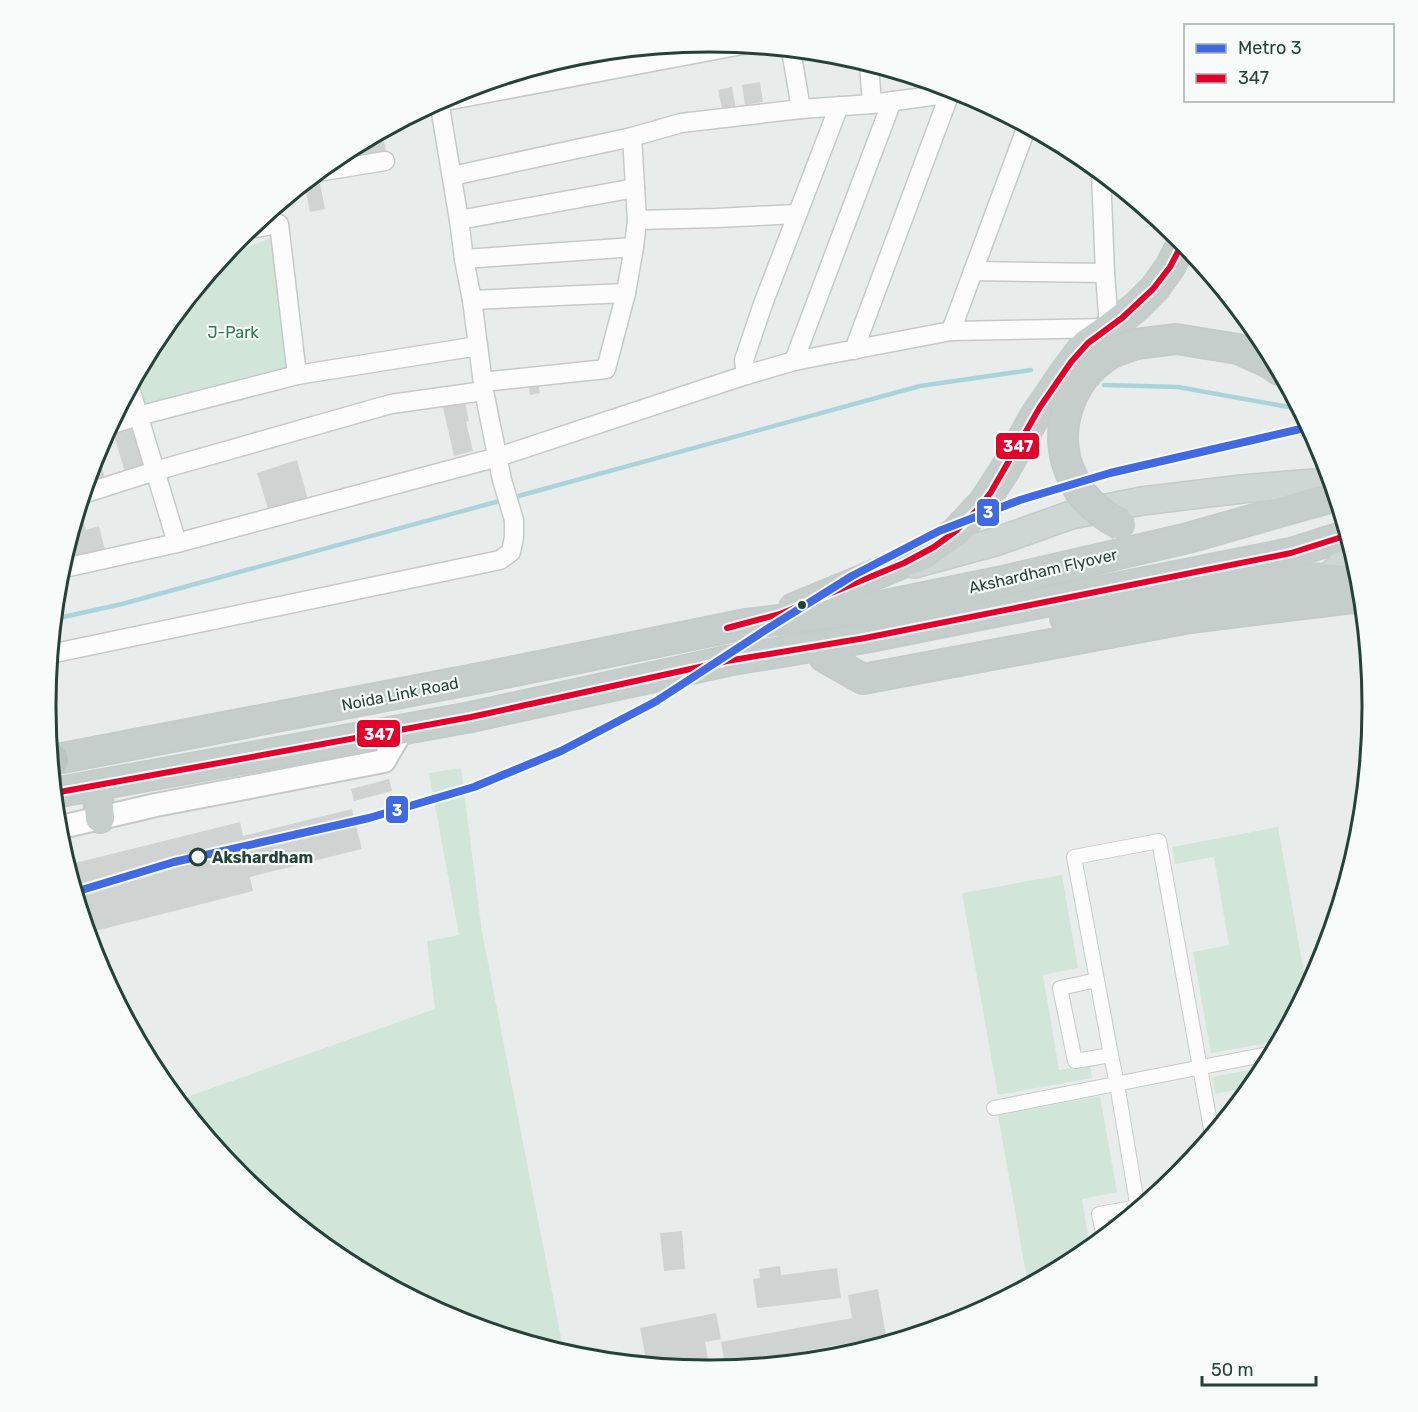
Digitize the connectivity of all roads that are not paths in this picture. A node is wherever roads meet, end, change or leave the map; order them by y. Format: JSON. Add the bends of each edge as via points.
{"nodes":[{"id":1,"x":703,"y":52,"type":"edge"},
{"id":2,"x":792,"y":58,"type":"edge"},
{"id":3,"x":870,"y":73,"type":"edge"},
{"id":4,"x":480,"y":94,"type":"edge"},
{"id":5,"x":940,"y":95,"type":"edge"},
{"id":6,"x":953,"y":100,"type":"edge"},
{"id":7,"x":892,"y":101,"type":"junction"},
{"id":8,"x":872,"y":104,"type":"junction"},
{"id":9,"x":839,"y":106,"type":"junction"},
{"id":10,"x":801,"y":109,"type":"junction"},
{"id":11,"x":440,"y":111,"type":"edge"},
{"id":12,"x":1024,"y":134,"type":"edge"},
{"id":13,"x":632,"y":137,"type":"junction"},
{"id":14,"x":385,"y":161,"type":"dead end"},
{"id":15,"x":338,"y":169,"type":"edge"},
{"id":16,"x":452,"y":176,"type":"junction"},
{"id":17,"x":1101,"y":184,"type":"edge"},
{"id":18,"x":635,"y":188,"type":"junction"},
{"id":19,"x":798,"y":214,"type":"junction"},
{"id":20,"x":459,"y":220,"type":"junction"},
{"id":21,"x":637,"y":220,"type":"junction"},
{"id":22,"x":266,"y":226,"type":"edge"},
{"id":23,"x":634,"y":247,"type":"junction"},
{"id":24,"x":1178,"y":252,"type":"edge"},
{"id":25,"x":464,"y":259,"type":"junction"},
{"id":26,"x":973,"y":271,"type":"junction"},
{"id":27,"x":1105,"y":273,"type":"junction"},
{"id":28,"x":626,"y":293,"type":"junction"},
{"id":29,"x":472,"y":300,"type":"junction"},
{"id":30,"x":1109,"y":328,"type":"junction"},
{"id":31,"x":951,"y":331,"type":"junction"},
{"id":32,"x":478,"y":346,"type":"junction"},
{"id":33,"x":854,"y":350,"type":"junction"},
{"id":34,"x":1263,"y":360,"type":"edge"},
{"id":35,"x":794,"y":361,"type":"junction"},
{"id":36,"x":297,"y":375,"type":"junction"},
{"id":37,"x":746,"y":375,"type":"junction"},
{"id":38,"x":483,"y":386,"type":"junction"},
{"id":39,"x":133,"y":398,"type":"edge"},
{"id":40,"x":138,"y":416,"type":"junction"},
{"id":41,"x":121,"y":421,"type":"edge"},
{"id":42,"x":498,"y":457,"type":"junction"},
{"id":43,"x":155,"y":471,"type":"junction"},
{"id":44,"x":1324,"y":486,"type":"edge"},
{"id":45,"x":92,"y":491,"type":"edge"},
{"id":46,"x":1328,"y":497,"type":"edge"},
{"id":47,"x":1340,"y":537,"type":"edge"},
{"id":48,"x":1188,"y":538,"type":"junction"},
{"id":49,"x":177,"y":543,"type":"junction"},
{"id":50,"x":1345,"y":560,"type":"edge"},
{"id":51,"x":71,"y":567,"type":"edge"},
{"id":52,"x":876,"y":574,"type":"junction"},
{"id":53,"x":1328,"y":579,"type":"junction"},
{"id":54,"x":1350,"y":580,"type":"edge"},
{"id":55,"x":1353,"y":598,"type":"edge"},
{"id":56,"x":746,"y":624,"type":"junction"},
{"id":57,"x":58,"y":652,"type":"edge"},
{"id":58,"x":824,"y":657,"type":"junction"},
{"id":59,"x":728,"y":661,"type":"junction"},
{"id":60,"x":402,"y":730,"type":"junction"},
{"id":61,"x":58,"y":759,"type":"edge"},
{"id":62,"x":97,"y":785,"type":"junction"},
{"id":63,"x":61,"y":792,"type":"edge"},
{"id":64,"x":100,"y":818,"type":"junction"},
{"id":65,"x":67,"y":826,"type":"edge"},
{"id":66,"x":1097,"y":980,"type":"junction"},
{"id":67,"x":1111,"y":1055,"type":"junction"},
{"id":68,"x":1261,"y":1055,"type":"edge"},
{"id":69,"x":1200,"y":1067,"type":"junction"},
{"id":70,"x":1117,"y":1084,"type":"junction"},
{"id":71,"x":994,"y":1108,"type":"dead end"},
{"id":72,"x":1210,"y":1124,"type":"edge"},
{"id":73,"x":1137,"y":1200,"type":"edge"},
{"id":74,"x":1124,"y":1210,"type":"edge"},
{"id":75,"x":1102,"y":1227,"type":"edge"}],
"edges":[{"from":1,"to":4,"type":"street"},
{"from":2,"to":10,"type":"street"},
{"from":3,"to":8,"type":"street"},
{"from":5,"to":7,"type":"street"},
{"from":6,"to":33,"type":"street"},
{"from":7,"to":8,"type":"street"},
{"from":7,"to":35,"type":"street"},
{"from":8,"to":9,"type":"street"},
{"from":9,"to":10,"type":"street"},
{"from":9,"to":19,"type":"street"},
{"from":10,"to":13,"type":"street","via":[[681,123]]},
{"from":11,"to":16,"type":"street"},
{"from":12,"to":26,"type":"street"},
{"from":13,"to":16,"type":"street"},
{"from":13,"to":18,"type":"street"},
{"from":14,"to":15,"type":"street"},
{"from":16,"to":20,"type":"street"},
{"from":17,"to":27,"type":"street"},
{"from":18,"to":20,"type":"street"},
{"from":18,"to":21,"type":"street"},
{"from":19,"to":21,"type":"street"},
{"from":19,"to":37,"type":"street","via":[[744,360]]},
{"from":20,"to":25,"type":"street"},
{"from":21,"to":23,"type":"street"},
{"from":22,"to":36,"type":"street","via":[[279,224]]},
{"from":23,"to":25,"type":"street"},
{"from":23,"to":28,"type":"street"},
{"from":24,"to":30,"type":"highway","via":[[1155,288]]},
{"from":25,"to":29,"type":"street"},
{"from":26,"to":27,"type":"street"},
{"from":26,"to":31,"type":"street"},
{"from":27,"to":30,"type":"street"},
{"from":28,"to":29,"type":"street"},
{"from":28,"to":38,"type":"street","via":[[606,369]]},
{"from":29,"to":32,"type":"street"},
{"from":30,"to":31,"type":"street"},
{"from":30,"to":52,"type":"highway","via":[[1086,344],[1065,372],[984,502],[956,532],[925,554]]},
{"from":31,"to":33,"type":"street"},
{"from":32,"to":36,"type":"street"},
{"from":32,"to":38,"type":"street"},
{"from":33,"to":35,"type":"street"},
{"from":34,"to":48,"type":"highway","bridge":true,"via":[[1238,349],[1176,339],[1136,344],[1111,354],[1090,370],[1074,391],[1065,416],[1063,442],[1068,468],[1080,492],[1098,512],[1121,525]]},
{"from":35,"to":37,"type":"street"},
{"from":36,"to":40,"type":"street"},
{"from":37,"to":42,"type":"street"},
{"from":38,"to":42,"type":"street"},
{"from":38,"to":43,"type":"street","via":[[391,405]]},
{"from":39,"to":40,"type":"street"},
{"from":40,"to":41,"type":"street"},
{"from":40,"to":43,"type":"street"},
{"from":42,"to":49,"type":"street"},
{"from":42,"to":57,"type":"street","via":[[514,520],[511,552],[500,560]]},
{"from":43,"to":45,"type":"street"},
{"from":43,"to":49,"type":"street"},
{"from":44,"to":52,"type":"main road","via":[[1242,489],[1142,501],[1071,515],[995,542]]},
{"from":46,"to":48,"type":"highway","name":"Akshardham Flyover"},
{"from":47,"to":59,"type":"highway","name":"Akshardham Flyover","via":[[1291,553],[865,638]]},
{"from":48,"to":56,"type":"highway","name":"Akshardham Flyover","via":[[866,609]]},
{"from":49,"to":51,"type":"street"},
{"from":50,"to":53,"type":"main road"},
{"from":52,"to":56,"type":"highway"},
{"from":53,"to":54,"type":"highway"},
{"from":53,"to":58,"type":"highway","via":[[1286,581],[878,652]]},
{"from":55,"to":58,"type":"highway","via":[[1190,618],[863,679]]},
{"from":56,"to":61,"type":"highway","name":"Noida Link Road"},
{"from":58,"to":59,"type":"highway"},
{"from":59,"to":60,"type":"highway"},
{"from":60,"to":62,"type":"highway"},
{"from":60,"to":64,"type":"street","via":[[384,761]]},
{"from":62,"to":63,"type":"highway"},
{"from":62,"to":64,"type":"highway"},
{"from":64,"to":65,"type":"street"},
{"from":66,"to":67,"type":"street"},
{"from":66,"to":67,"type":"street","via":[[1060,988],[1075,1061]]},
{"from":66,"to":69,"type":"street","via":[[1074,857],[1159,841]]},
{"from":67,"to":70,"type":"street"},
{"from":68,"to":69,"type":"street"},
{"from":69,"to":70,"type":"street"},
{"from":69,"to":72,"type":"street"},
{"from":70,"to":71,"type":"street"},
{"from":70,"to":73,"type":"street"},
{"from":74,"to":75,"type":"street","via":[[1100,1214]]}]}
